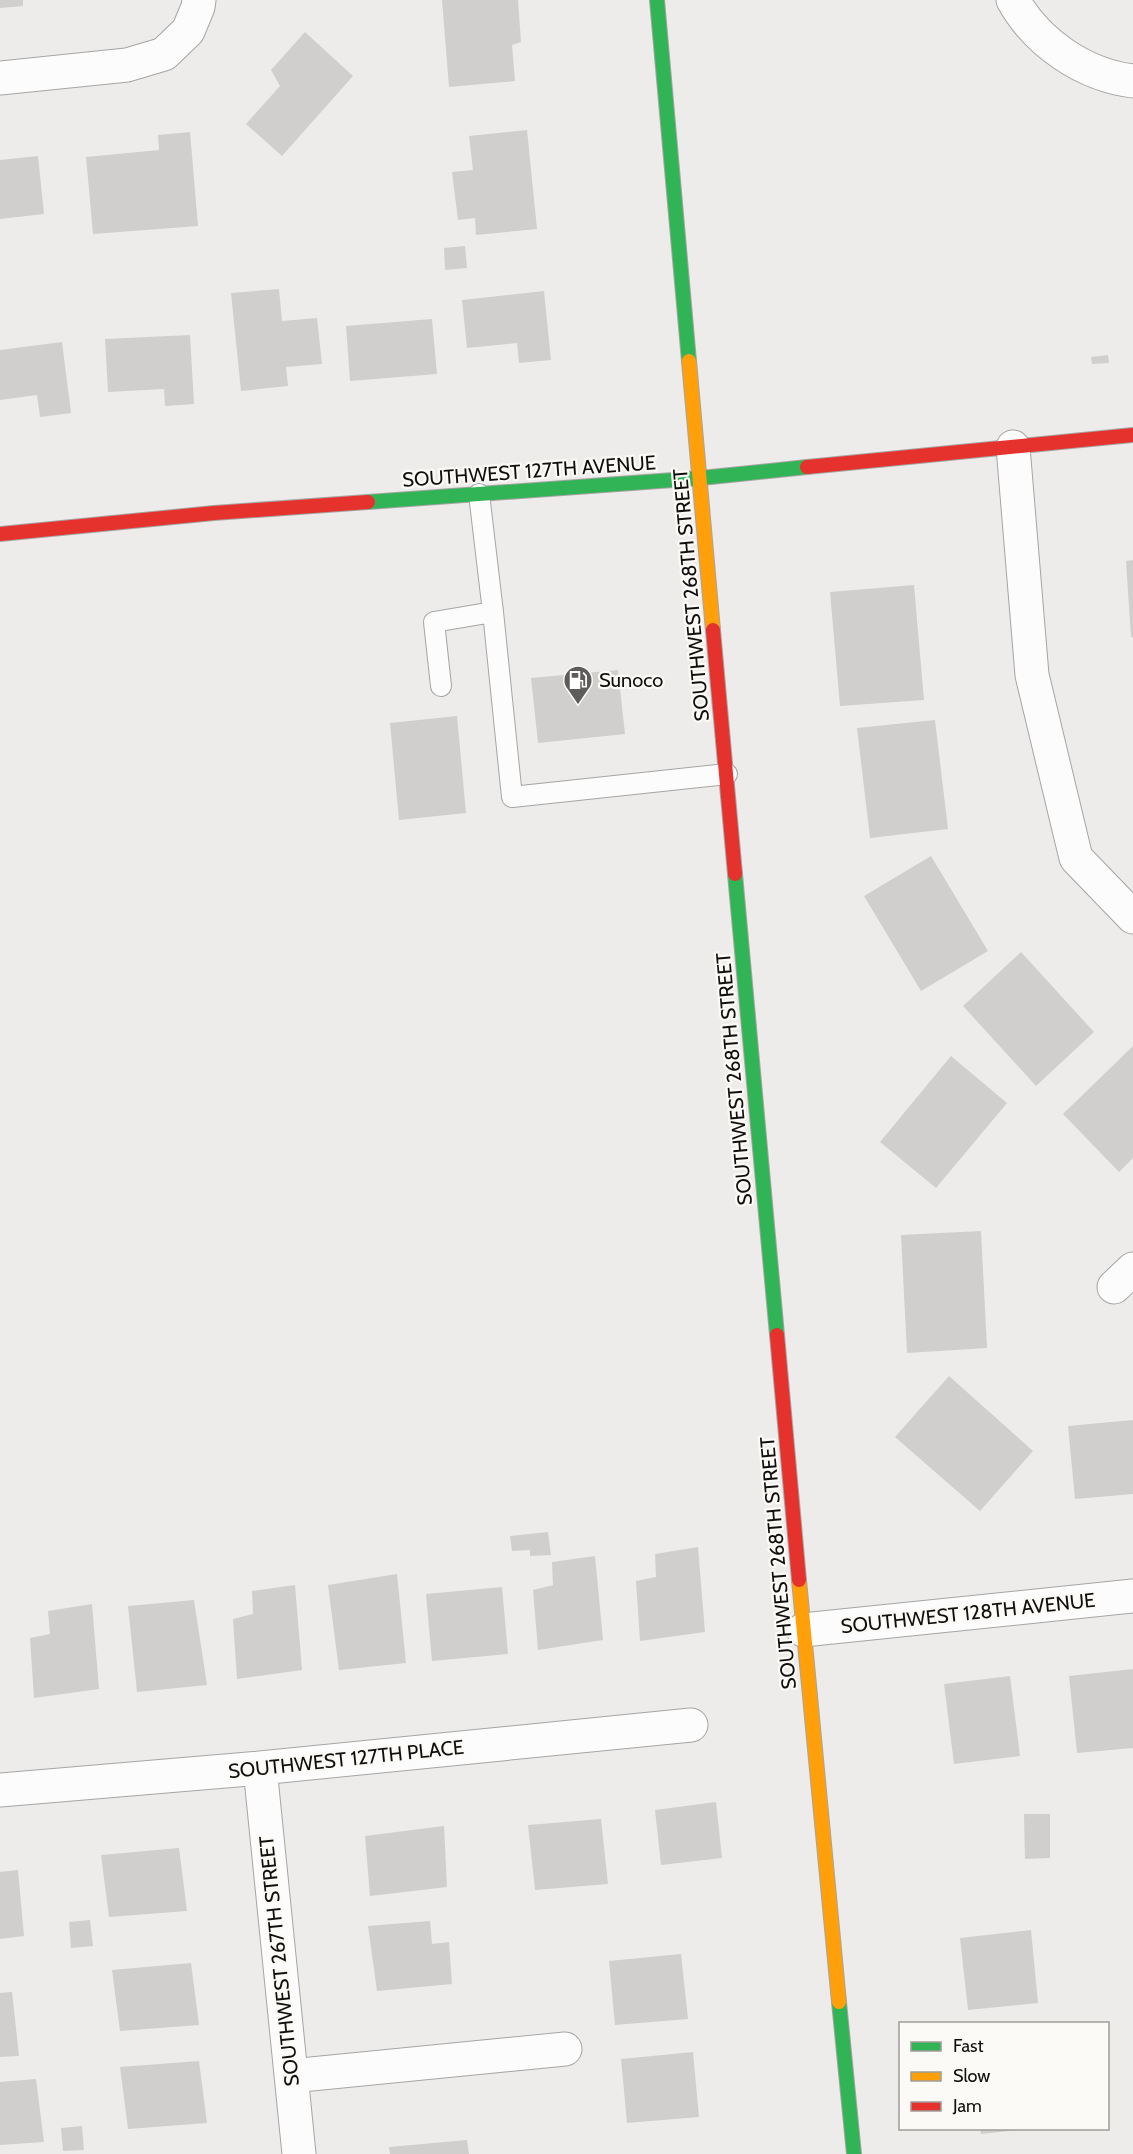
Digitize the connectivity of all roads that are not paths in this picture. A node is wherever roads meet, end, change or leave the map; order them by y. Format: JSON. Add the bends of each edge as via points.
{"nodes":[{"id":1,"x":199,"y":0,"type":"edge"},
{"id":2,"x":657,"y":0,"type":"edge"},
{"id":3,"x":1013,"y":0,"type":"edge"},
{"id":4,"x":0,"y":78,"type":"edge"},
{"id":5,"x":1133,"y":81,"type":"edge"},
{"id":6,"x":1133,"y":435,"type":"edge"},
{"id":7,"x":1013,"y":447,"type":"junction"},
{"id":8,"x":701,"y":478,"type":"junction"},
{"id":9,"x":479,"y":494,"type":"junction"},
{"id":10,"x":0,"y":534,"type":"edge"},
{"id":11,"x":493,"y":612,"type":"junction"},
{"id":12,"x":441,"y":686,"type":"dead end"},
{"id":13,"x":727,"y":774,"type":"junction"},
{"id":14,"x":1133,"y":917,"type":"edge"},
{"id":15,"x":1133,"y":1596,"type":"edge"},
{"id":16,"x":803,"y":1630,"type":"junction"},
{"id":17,"x":691,"y":1725,"type":"dead end"},
{"id":18,"x":260,"y":1768,"type":"junction"},
{"id":19,"x":0,"y":1790,"type":"edge"},
{"id":20,"x":565,"y":2049,"type":"dead end"},
{"id":21,"x":291,"y":2076,"type":"junction"},
{"id":22,"x":299,"y":2154,"type":"edge"},
{"id":23,"x":854,"y":2154,"type":"edge"}],
"edges":[{"from":1,"to":4,"type":"street","via":[[188,32],[164,54],[127,65]]},
{"from":2,"to":8,"type":"main road","name":"SOUTHWEST 268TH STREET"},
{"from":3,"to":5,"type":"street","via":[[1042,39],[1078,63],[1114,78]]},
{"from":6,"to":7,"type":"main road","name":"SOUTHWEST 127TH AVENUE"},
{"from":7,"to":8,"type":"main road","name":"SOUTHWEST 127TH AVENUE"},
{"from":7,"to":14,"type":"street","via":[[1032,675],[1076,858]]},
{"from":8,"to":9,"type":"main road","name":"SOUTHWEST 127TH AVENUE"},
{"from":8,"to":13,"type":"main road","name":"SOUTHWEST 268TH STREET"},
{"from":9,"to":10,"type":"main road","name":"SOUTHWEST 127TH AVENUE","via":[[214,513]]},
{"from":9,"to":11,"type":"lane"},
{"from":11,"to":12,"type":"lane","via":[[434,622]]},
{"from":11,"to":13,"type":"lane","via":[[512,797]]},
{"from":13,"to":16,"type":"main road","name":"SOUTHWEST 268TH STREET"},
{"from":15,"to":16,"type":"street","name":"SOUTHWEST 128TH AVENUE"},
{"from":16,"to":23,"type":"main road","name":"SOUTHWEST 268TH STREET"},
{"from":17,"to":18,"type":"street","name":"SOUTHWEST 127TH PLACE"},
{"from":18,"to":19,"type":"street","name":"SOUTHWEST 127TH PLACE"},
{"from":18,"to":21,"type":"street","name":"SOUTHWEST 267TH STREET"},
{"from":20,"to":21,"type":"street"},
{"from":21,"to":22,"type":"street","name":"SOUTHWEST 267TH STREET"}]}
